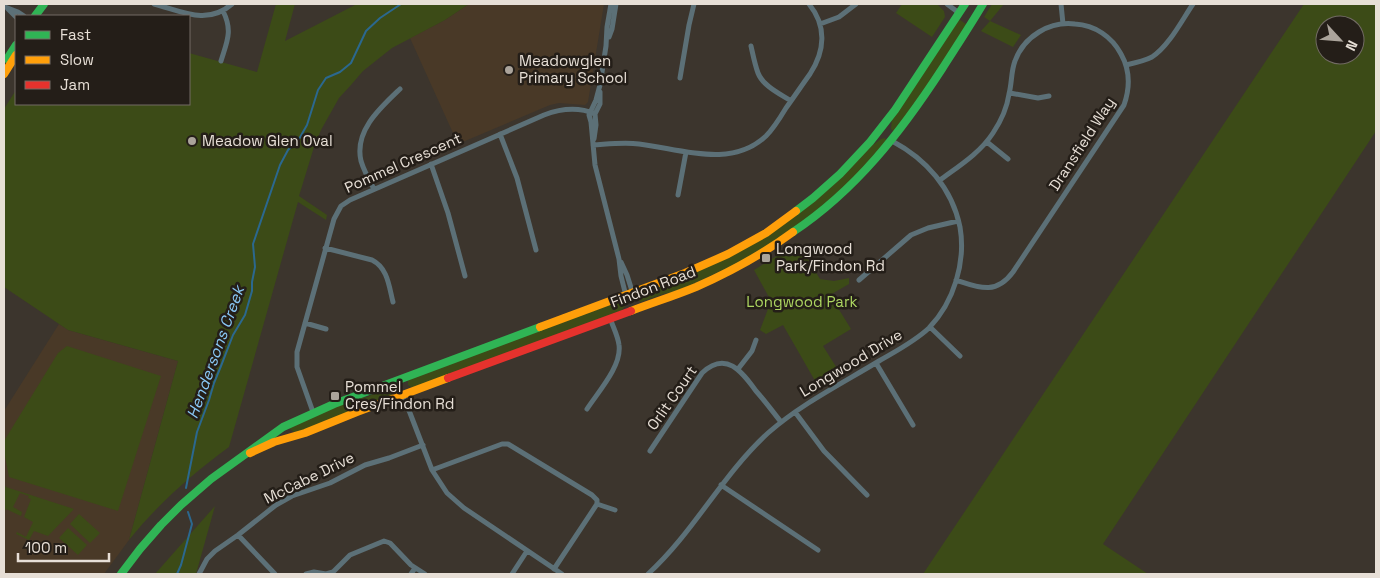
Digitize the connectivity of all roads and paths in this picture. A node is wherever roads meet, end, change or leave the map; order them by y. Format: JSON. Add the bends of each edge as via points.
{"nodes":[{"id":1,"x":44,"y":4,"type":"edge"},
{"id":2,"x":51,"y":4,"type":"edge"},
{"id":3,"x":154,"y":4,"type":"edge"},
{"id":4,"x":232,"y":4,"type":"edge"},
{"id":5,"x":611,"y":4,"type":"edge"},
{"id":6,"x":616,"y":4,"type":"edge"},
{"id":7,"x":694,"y":4,"type":"edge"},
{"id":8,"x":809,"y":4,"type":"edge"},
{"id":9,"x":856,"y":4,"type":"edge"},
{"id":10,"x":947,"y":4,"type":"edge"},
{"id":11,"x":965,"y":4,"type":"edge"},
{"id":12,"x":983,"y":4,"type":"edge"},
{"id":13,"x":1062,"y":4,"type":"edge"},
{"id":14,"x":1193,"y":4,"type":"edge"},
{"id":15,"x":4,"y":6,"type":"edge"},
{"id":16,"x":223,"y":11,"type":"junction"},
{"id":17,"x":959,"y":13,"type":"junction"},
{"id":18,"x":22,"y":15,"type":"edge"},
{"id":19,"x":36,"y":15,"type":"edge"},
{"id":20,"x":43,"y":15,"type":"edge"},
{"id":21,"x":15,"y":16,"type":"edge"},
{"id":22,"x":973,"y":21,"type":"junction"},
{"id":23,"x":820,"y":24,"type":"junction"},
{"id":24,"x":1063,"y":24,"type":"junction"},
{"id":25,"x":606,"y":46,"type":"junction"},
{"id":26,"x":751,"y":46,"type":"dead end"},
{"id":27,"x":15,"y":47,"type":"edge"},
{"id":28,"x":15,"y":57,"type":"edge"},
{"id":29,"x":221,"y":62,"type":"dead end"},
{"id":30,"x":4,"y":64,"type":"edge"},
{"id":31,"x":1126,"y":65,"type":"junction"},
{"id":32,"x":4,"y":74,"type":"edge"},
{"id":33,"x":680,"y":78,"type":"dead end"},
{"id":34,"x":400,"y":89,"type":"dead end"},
{"id":35,"x":1010,"y":93,"type":"junction"},
{"id":36,"x":1049,"y":96,"type":"dead end"},
{"id":37,"x":791,"y":101,"type":"junction"},
{"id":38,"x":591,"y":114,"type":"junction"},
{"id":39,"x":881,"y":129,"type":"junction"},
{"id":40,"x":500,"y":134,"type":"junction"},
{"id":41,"x":894,"y":138,"type":"junction"},
{"id":42,"x":986,"y":142,"type":"junction"},
{"id":43,"x":594,"y":145,"type":"junction"},
{"id":44,"x":686,"y":152,"type":"junction"},
{"id":45,"x":1008,"y":159,"type":"dead end"},
{"id":46,"x":431,"y":164,"type":"junction"},
{"id":47,"x":940,"y":180,"type":"junction"},
{"id":48,"x":374,"y":189,"type":"junction"},
{"id":49,"x":678,"y":195,"type":"dead end"},
{"id":50,"x":958,"y":220,"type":"junction"},
{"id":51,"x":326,"y":248,"type":"junction"},
{"id":52,"x":536,"y":250,"type":"dead end"},
{"id":53,"x":465,"y":276,"type":"dead end"},
{"id":54,"x":859,"y":280,"type":"dead end"},
{"id":55,"x":956,"y":280,"type":"junction"},
{"id":56,"x":629,"y":295,"type":"junction"},
{"id":57,"x":393,"y":302,"type":"dead end"},
{"id":58,"x":635,"y":309,"type":"junction"},
{"id":59,"x":610,"y":318,"type":"junction"},
{"id":60,"x":305,"y":323,"type":"junction"},
{"id":61,"x":930,"y":327,"type":"junction"},
{"id":62,"x":326,"y":329,"type":"dead end"},
{"id":63,"x":756,"y":340,"type":"dead end"},
{"id":64,"x":960,"y":356,"type":"dead end"},
{"id":65,"x":876,"y":363,"type":"junction"},
{"id":66,"x":738,"y":369,"type":"junction"},
{"id":67,"x":397,"y":382,"type":"junction"},
{"id":68,"x":404,"y":395,"type":"junction"},
{"id":69,"x":587,"y":409,"type":"dead end"},
{"id":70,"x":313,"y":412,"type":"junction"},
{"id":71,"x":796,"y":412,"type":"junction"},
{"id":72,"x":781,"y":422,"type":"junction"},
{"id":73,"x":289,"y":423,"type":"junction"},
{"id":74,"x":913,"y":425,"type":"dead end"},
{"id":75,"x":298,"y":435,"type":"junction"},
{"id":76,"x":422,"y":445,"type":"junction"},
{"id":77,"x":650,"y":451,"type":"dead end"},
{"id":78,"x":235,"y":461,"type":"junction"},
{"id":79,"x":432,"y":470,"type":"junction"},
{"id":80,"x":721,"y":485,"type":"junction"},
{"id":81,"x":868,"y":495,"type":"dead end"},
{"id":82,"x":597,"y":504,"type":"junction"},
{"id":83,"x":616,"y":510,"type":"dead end"},
{"id":84,"x":238,"y":535,"type":"junction"},
{"id":85,"x":818,"y":550,"type":"dead end"},
{"id":86,"x":527,"y":551,"type":"junction"},
{"id":87,"x":415,"y":568,"type":"junction"},
{"id":88,"x":554,"y":568,"type":"junction"},
{"id":89,"x":333,"y":573,"type":"edge"},
{"id":90,"x":121,"y":574,"type":"edge"},
{"id":91,"x":199,"y":574,"type":"edge"},
{"id":92,"x":275,"y":574,"type":"edge"},
{"id":93,"x":306,"y":574,"type":"edge"},
{"id":94,"x":411,"y":574,"type":"edge"},
{"id":95,"x":425,"y":574,"type":"edge"},
{"id":96,"x":512,"y":574,"type":"edge"},
{"id":97,"x":562,"y":574,"type":"edge"},
{"id":98,"x":648,"y":574,"type":"edge"}],
"edges":[{"from":1,"to":19,"type":"main road"},
{"from":2,"to":20,"type":"main road"},
{"from":3,"to":16,"type":"street","via":[[203,16]]},
{"from":4,"to":16,"type":"street"},
{"from":5,"to":25,"type":"street"},
{"from":6,"to":25,"type":"street"},
{"from":7,"to":33,"type":"street"},
{"from":8,"to":23,"type":"street"},
{"from":9,"to":23,"type":"street","via":[[839,17]]},
{"from":10,"to":17,"type":"street"},
{"from":11,"to":17,"type":"main road","name":"Findon Road"},
{"from":12,"to":22,"type":"main road","name":"Findon Road"},
{"from":13,"to":24,"type":"street"},
{"from":14,"to":31,"type":"street","via":[[1162,48],[1146,60]]},
{"from":15,"to":18,"type":"street"},
{"from":15,"to":21,"type":"street"},
{"from":16,"to":29,"type":"street","via":[[229,30]]},
{"from":17,"to":22,"type":"main road","via":[[965,13]]},
{"from":17,"to":39,"type":"main road","name":"Findon Road"},
{"from":22,"to":41,"type":"main road","name":"Findon Road"},
{"from":23,"to":37,"type":"street","via":[[819,56]]},
{"from":24,"to":31,"type":"street","name":"Dransfield Way","via":[[1080,24],[1101,32],[1114,43]]},
{"from":24,"to":35,"type":"street","name":"Dransfield Way","via":[[1042,30],[1023,46],[1013,67]]},
{"from":25,"to":38,"type":"street","via":[[600,104]]},
{"from":26,"to":37,"type":"street","via":[[761,78]]},
{"from":27,"to":30,"type":"main road"},
{"from":28,"to":32,"type":"main road"},
{"from":31,"to":55,"type":"street","name":"Dransfield Way","via":[[1128,90],[1120,112],[1008,279],[995,287],[984,288]]},
{"from":34,"to":48,"type":"street","via":[[376,114],[362,138],[362,162]]},
{"from":35,"to":36,"type":"street","via":[[1038,98]]},
{"from":35,"to":42,"type":"street","name":"Dransfield Way","via":[[1001,119]]},
{"from":37,"to":44,"type":"street","via":[[771,130],[747,149],[720,155]]},
{"from":38,"to":40,"type":"street","name":"Pommel Crescent","via":[[555,112]]},
{"from":38,"to":43,"type":"street","via":[[596,130]]},
{"from":39,"to":41,"type":"main road"},
{"from":39,"to":56,"type":"main road","name":"Findon Road","via":[[827,186],[772,228],[706,265]]},
{"from":40,"to":46,"type":"street","name":"Pommel Crescent"},
{"from":40,"to":52,"type":"street","via":[[517,178]]},
{"from":41,"to":47,"type":"street","name":"Longwood Drive"},
{"from":41,"to":58,"type":"main road","name":"Findon Road","via":[[850,187],[788,237],[722,275]]},
{"from":42,"to":45,"type":"street"},
{"from":42,"to":47,"type":"street","name":"Dransfield Way"},
{"from":43,"to":44,"type":"street","via":[[631,143]]},
{"from":43,"to":56,"type":"street","via":[[598,175],[627,275]]},
{"from":44,"to":49,"type":"street"},
{"from":46,"to":48,"type":"street","name":"Pommel Crescent"},
{"from":46,"to":53,"type":"street"},
{"from":47,"to":50,"type":"street","name":"Longwood Drive"},
{"from":48,"to":51,"type":"street","name":"Pommel Crescent","via":[[341,206]]},
{"from":50,"to":54,"type":"street","via":[[911,235]]},
{"from":50,"to":55,"type":"street","name":"Longwood Drive","via":[[962,244]]},
{"from":51,"to":57,"type":"street","via":[[378,264],[385,273]]},
{"from":51,"to":60,"type":"street","name":"Pommel Crescent"},
{"from":55,"to":61,"type":"street","name":"Longwood Drive","via":[[946,306]]},
{"from":56,"to":58,"type":"main road"},
{"from":56,"to":67,"type":"main road","name":"Findon Road"},
{"from":58,"to":59,"type":"main road","name":"Findon Road"},
{"from":59,"to":68,"type":"main road","name":"Findon Road"},
{"from":59,"to":69,"type":"street","via":[[618,342],[618,359]]},
{"from":60,"to":62,"type":"street"},
{"from":60,"to":70,"type":"street","name":"Pommel Crescent","via":[[296,362]]},
{"from":61,"to":64,"type":"street"},
{"from":61,"to":65,"type":"street","name":"Longwood Drive"},
{"from":63,"to":66,"type":"street"},
{"from":65,"to":71,"type":"street","name":"Longwood Drive"},
{"from":65,"to":74,"type":"street"},
{"from":66,"to":72,"type":"street"},
{"from":66,"to":77,"type":"street","name":"Orlit Court","via":[[722,363],[706,369]]},
{"from":67,"to":68,"type":"main road"},
{"from":67,"to":70,"type":"main road","name":"Findon Road"},
{"from":68,"to":75,"type":"main road","name":"Findon Road"},
{"from":68,"to":76,"type":"street"},
{"from":70,"to":73,"type":"main road","name":"Findon Road"},
{"from":71,"to":72,"type":"street","name":"Longwood Drive"},
{"from":71,"to":81,"type":"street","via":[[824,451]]},
{"from":72,"to":80,"type":"street","name":"Longwood Drive","via":[[747,454]]},
{"from":73,"to":75,"type":"main road","via":[[288,431]]},
{"from":73,"to":78,"type":"main road","name":"Findon Road"},
{"from":75,"to":78,"type":"main road","name":"Findon Road","via":[[274,442]]},
{"from":76,"to":79,"type":"street"},
{"from":76,"to":84,"type":"street","name":"McCabe Drive","via":[[365,465],[330,483],[284,500]]},
{"from":78,"to":90,"type":"main road","name":"Findon Road","via":[[171,515]]},
{"from":79,"to":82,"type":"street","via":[[508,444],[592,495]]},
{"from":79,"to":86,"type":"street","via":[[456,502]]},
{"from":80,"to":85,"type":"street"},
{"from":80,"to":98,"type":"street","name":"Longwood Drive","via":[[697,520]]},
{"from":82,"to":83,"type":"street"},
{"from":82,"to":88,"type":"street"},
{"from":84,"to":91,"type":"street","name":"McCabe Drive","via":[[211,554]]},
{"from":84,"to":92,"type":"street"},
{"from":86,"to":88,"type":"street"},
{"from":86,"to":96,"type":"street"},
{"from":87,"to":89,"type":"street","via":[[390,543],[384,542],[350,555]]},
{"from":87,"to":94,"type":"street"},
{"from":87,"to":95,"type":"street"},
{"from":88,"to":97,"type":"street"},
{"from":89,"to":93,"type":"street"}]}
